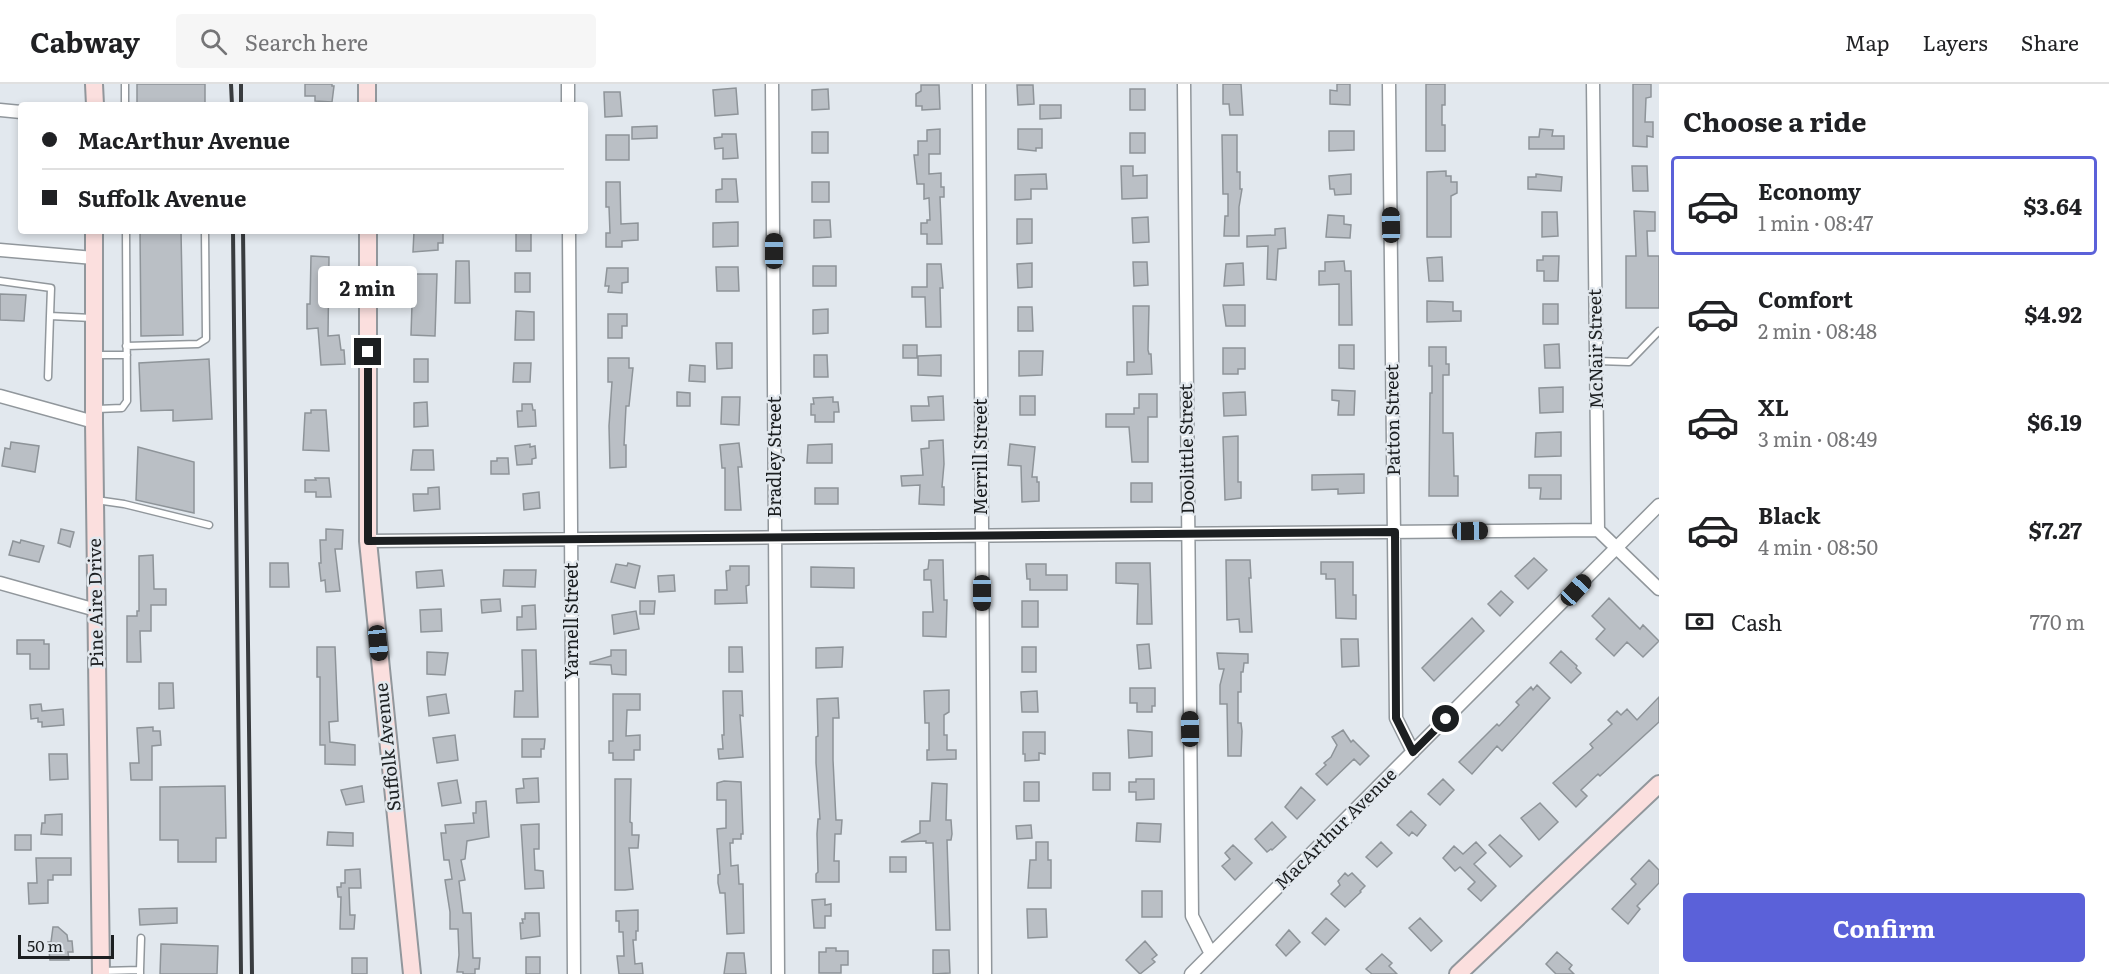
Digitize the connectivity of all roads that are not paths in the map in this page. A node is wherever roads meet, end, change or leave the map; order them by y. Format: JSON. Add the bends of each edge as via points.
{"nodes":[{"id":1,"x":94,"y":84,"type":"edge"},
{"id":2,"x":125,"y":84,"type":"edge"},
{"id":3,"x":367,"y":84,"type":"edge"},
{"id":4,"x":568,"y":84,"type":"edge"},
{"id":5,"x":772,"y":84,"type":"edge"},
{"id":6,"x":979,"y":84,"type":"edge"},
{"id":7,"x":1184,"y":84,"type":"edge"},
{"id":8,"x":1389,"y":84,"type":"edge"},
{"id":9,"x":1593,"y":84,"type":"edge"},
{"id":10,"x":94,"y":102,"type":"edge"},
{"id":11,"x":125,"y":102,"type":"edge"},
{"id":12,"x":367,"y":102,"type":"edge"},
{"id":13,"x":568,"y":102,"type":"edge"},
{"id":14,"x":0,"y":110,"type":"edge"},
{"id":15,"x":18,"y":112,"type":"edge"},
{"id":16,"x":94,"y":234,"type":"edge"},
{"id":17,"x":126,"y":234,"type":"edge"},
{"id":18,"x":205,"y":234,"type":"edge"},
{"id":19,"x":368,"y":234,"type":"edge"},
{"id":20,"x":569,"y":234,"type":"edge"},
{"id":21,"x":0,"y":250,"type":"edge"},
{"id":22,"x":94,"y":258,"type":"junction"},
{"id":23,"x":0,"y":281,"type":"edge"},
{"id":24,"x":50,"y":316,"type":"junction"},
{"id":25,"x":94,"y":319,"type":"junction"},
{"id":26,"x":1659,"y":331,"type":"edge"},
{"id":27,"x":126,"y":346,"type":"junction"},
{"id":28,"x":94,"y":355,"type":"junction"},
{"id":29,"x":127,"y":355,"type":"junction"},
{"id":30,"x":1596,"y":362,"type":"junction"},
{"id":31,"x":48,"y":377,"type":"dead end"},
{"id":32,"x":0,"y":396,"type":"edge"},
{"id":33,"x":94,"y":415,"type":"junction"},
{"id":34,"x":95,"y":500,"type":"junction"},
{"id":35,"x":1659,"y":505,"type":"edge"},
{"id":36,"x":209,"y":525,"type":"dead end"},
{"id":37,"x":1598,"y":530,"type":"junction"},
{"id":38,"x":1395,"y":532,"type":"junction"},
{"id":39,"x":1187,"y":533,"type":"junction"},
{"id":40,"x":981,"y":536,"type":"junction"},
{"id":41,"x":775,"y":537,"type":"junction"},
{"id":42,"x":571,"y":540,"type":"junction"},
{"id":43,"x":368,"y":541,"type":"junction"},
{"id":44,"x":1617,"y":546,"type":"junction"},
{"id":45,"x":0,"y":583,"type":"edge"},
{"id":46,"x":1659,"y":589,"type":"edge"},
{"id":47,"x":96,"y":610,"type":"junction"},
{"id":48,"x":1413,"y":752,"type":"junction"},
{"id":49,"x":1659,"y":784,"type":"edge"},
{"id":50,"x":1550,"y":888,"type":"junction"},
{"id":51,"x":141,"y":938,"type":"dead end"},
{"id":52,"x":1211,"y":954,"type":"junction"},
{"id":53,"x":101,"y":972,"type":"edge"},
{"id":54,"x":140,"y":972,"type":"edge"},
{"id":55,"x":412,"y":974,"type":"edge"},
{"id":56,"x":574,"y":974,"type":"edge"},
{"id":57,"x":778,"y":974,"type":"edge"},
{"id":58,"x":985,"y":974,"type":"edge"},
{"id":59,"x":1191,"y":974,"type":"edge"},
{"id":60,"x":1458,"y":974,"type":"edge"},
{"id":61,"x":1471,"y":974,"type":"edge"}],
"edges":[{"from":1,"to":10,"type":"street"},
{"from":2,"to":11,"type":"lane"},
{"from":3,"to":12,"type":"street"},
{"from":4,"to":13,"type":"street"},
{"from":5,"to":41,"type":"street","name":"Bradley Street"},
{"from":6,"to":40,"type":"street","name":"Merrill Street"},
{"from":7,"to":39,"type":"street","name":"Doolittle Street"},
{"from":8,"to":38,"type":"street","name":"Patton Street"},
{"from":9,"to":30,"type":"street","name":"McNair Street"},
{"from":14,"to":15,"type":"street"},
{"from":16,"to":22,"type":"street","name":"Pine Aire Drive"},
{"from":17,"to":27,"type":"lane"},
{"from":18,"to":27,"type":"lane","via":[[206,339],[198,344]]},
{"from":19,"to":43,"type":"street","name":"Suffolk Avenue"},
{"from":20,"to":42,"type":"street","name":"Yarnell Street"},
{"from":21,"to":22,"type":"street"},
{"from":22,"to":25,"type":"street","name":"Pine Aire Drive"},
{"from":23,"to":24,"type":"lane","via":[[51,288]]},
{"from":24,"to":25,"type":"lane"},
{"from":24,"to":31,"type":"lane"},
{"from":25,"to":28,"type":"street","name":"Pine Aire Drive"},
{"from":26,"to":30,"type":"lane","via":[[1629,362]]},
{"from":27,"to":29,"type":"lane"},
{"from":28,"to":29,"type":"lane"},
{"from":28,"to":33,"type":"street","name":"Pine Aire Drive"},
{"from":29,"to":33,"type":"lane","via":[[127,401],[122,408]]},
{"from":30,"to":37,"type":"street","name":"McNair Street"},
{"from":32,"to":33,"type":"street"},
{"from":33,"to":34,"type":"street","name":"Pine Aire Drive"},
{"from":34,"to":36,"type":"lane"},
{"from":34,"to":47,"type":"street","name":"Pine Aire Drive"},
{"from":35,"to":44,"type":"street","name":"MacArthur Avenue"},
{"from":37,"to":38,"type":"street"},
{"from":37,"to":44,"type":"street"},
{"from":38,"to":39,"type":"street"},
{"from":38,"to":48,"type":"street","name":"Patton Street","via":[[1396,718]]},
{"from":39,"to":40,"type":"street"},
{"from":39,"to":52,"type":"street","name":"Doolittle Street","via":[[1192,916]]},
{"from":40,"to":41,"type":"street"},
{"from":40,"to":58,"type":"street","name":"Merrill Street"},
{"from":41,"to":42,"type":"street"},
{"from":41,"to":57,"type":"street","name":"Bradley Street"},
{"from":42,"to":43,"type":"street"},
{"from":42,"to":56,"type":"street","name":"Yarnell Street"},
{"from":43,"to":55,"type":"street","name":"Suffolk Avenue"},
{"from":44,"to":46,"type":"street"},
{"from":44,"to":48,"type":"street","name":"MacArthur Avenue"},
{"from":45,"to":47,"type":"street"},
{"from":47,"to":53,"type":"street","name":"Pine Aire Drive"},
{"from":48,"to":52,"type":"street","name":"MacArthur Avenue"},
{"from":49,"to":50,"type":"street"},
{"from":50,"to":60,"type":"street"},
{"from":50,"to":61,"type":"street"},
{"from":51,"to":54,"type":"lane"},
{"from":52,"to":59,"type":"street","name":"MacArthur Avenue"},
{"from":53,"to":54,"type":"lane"}]}
